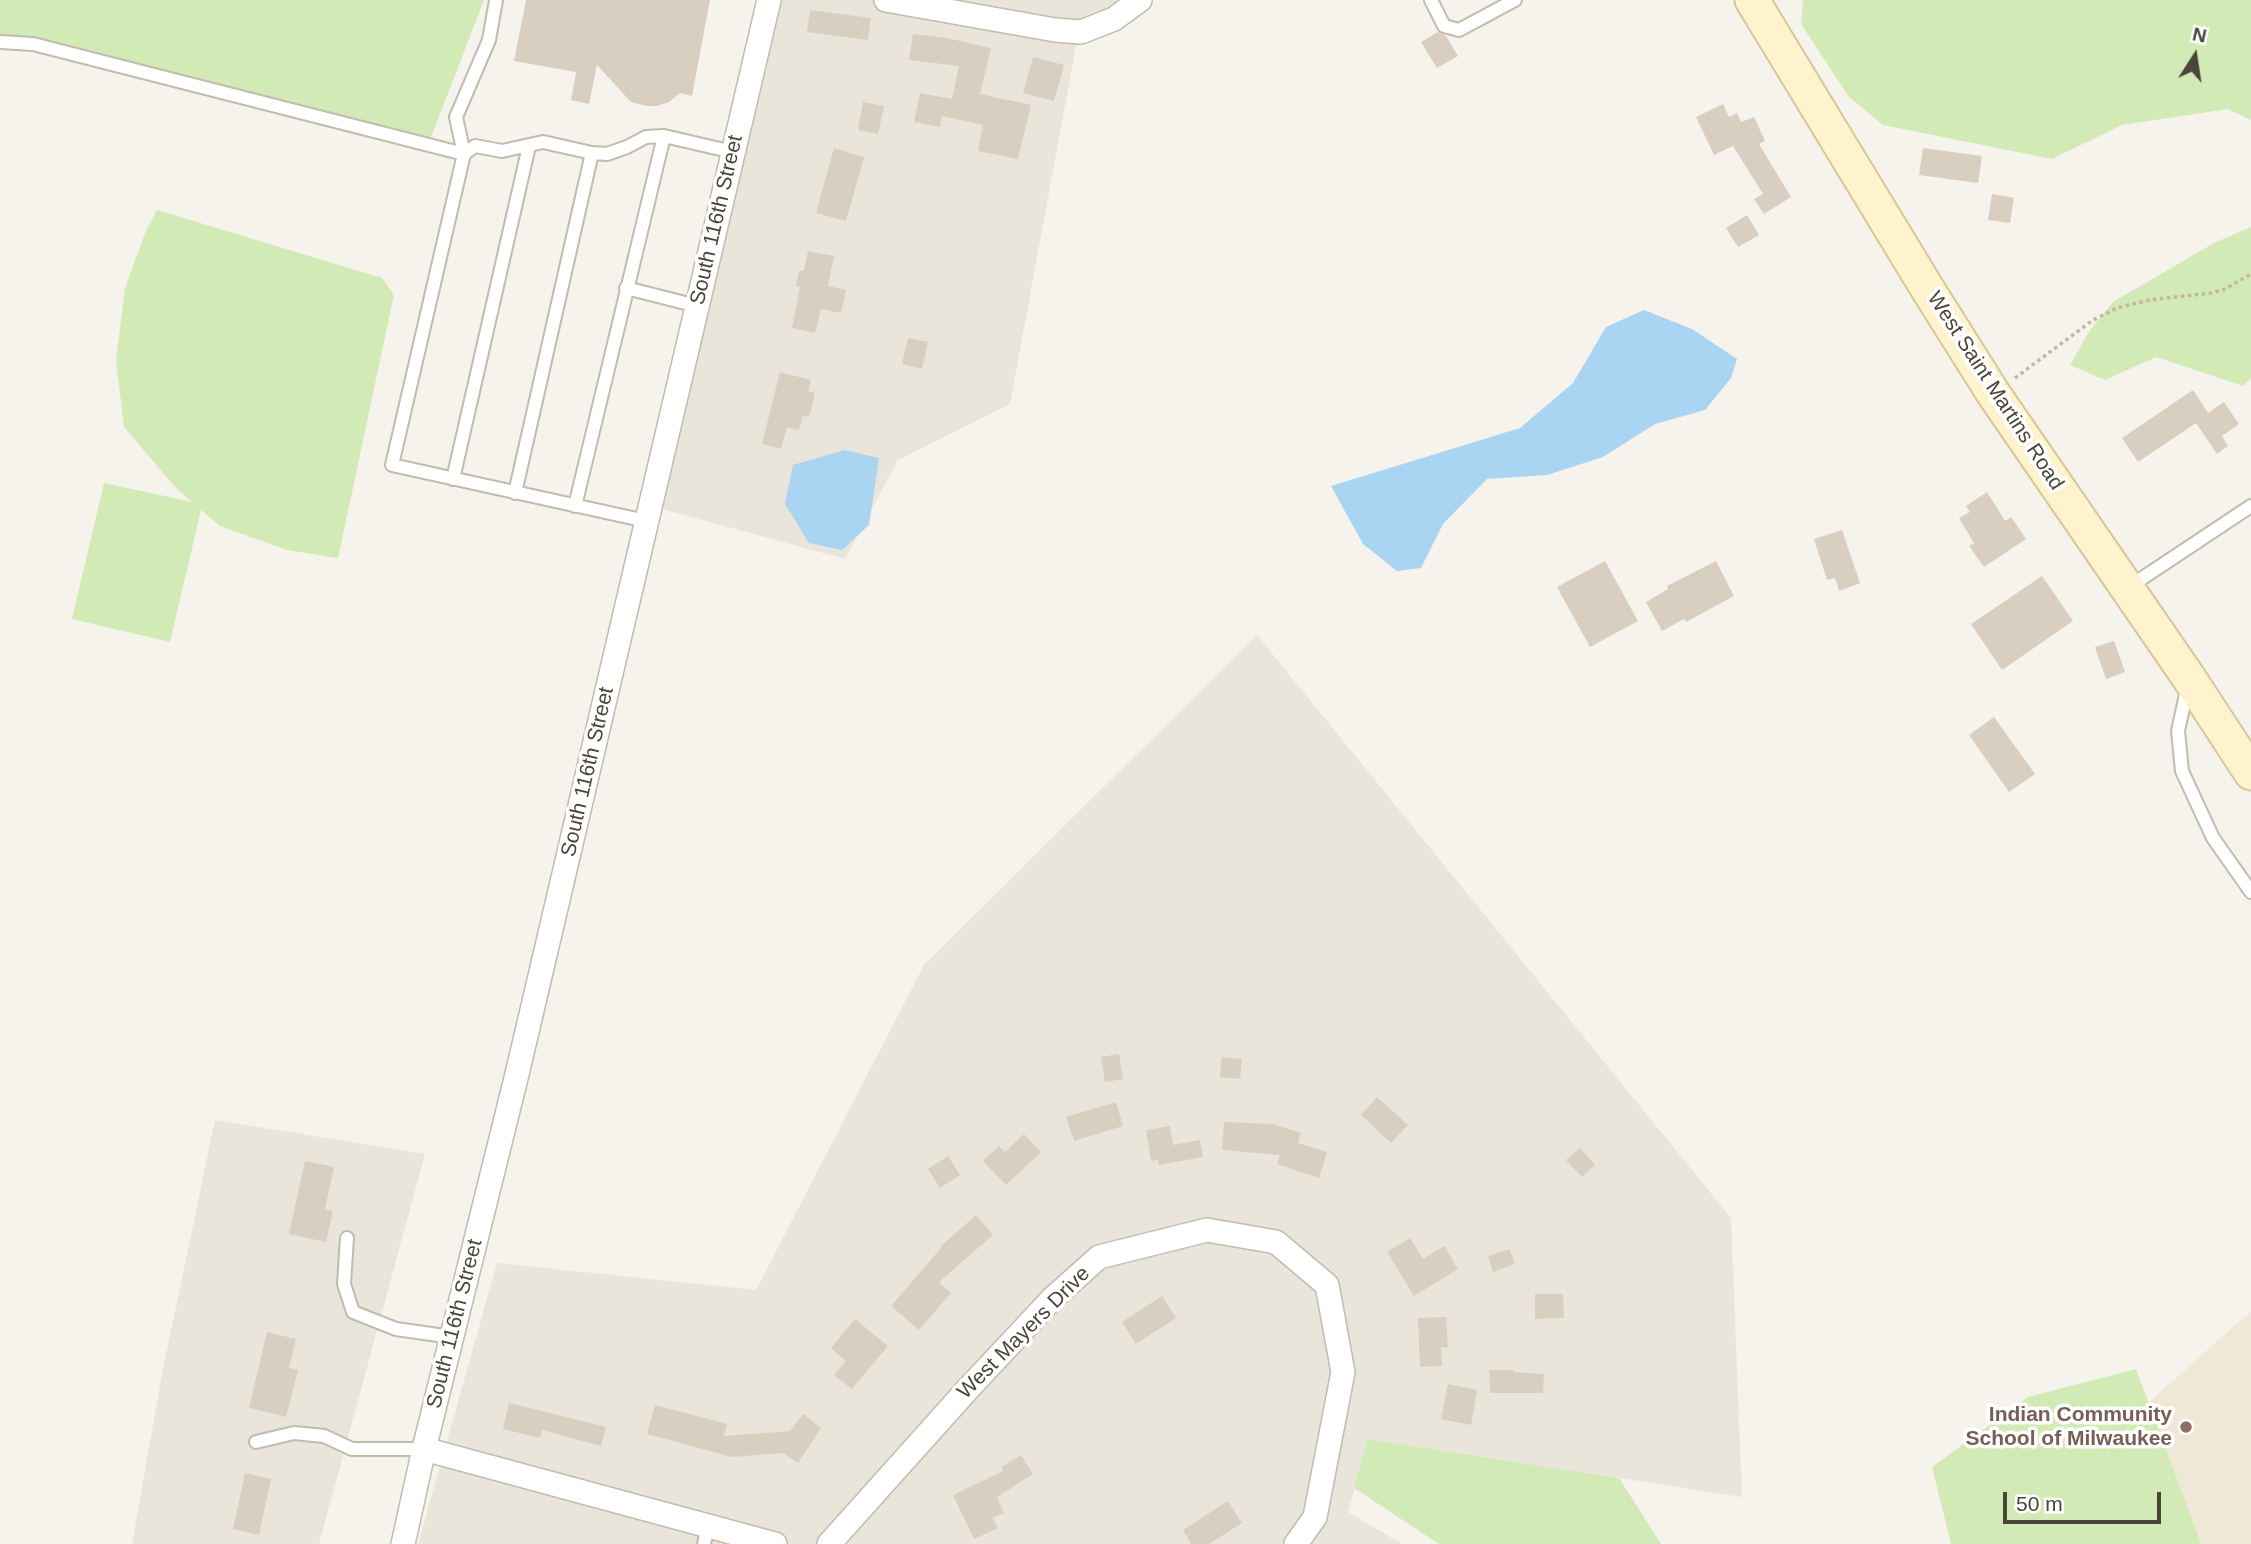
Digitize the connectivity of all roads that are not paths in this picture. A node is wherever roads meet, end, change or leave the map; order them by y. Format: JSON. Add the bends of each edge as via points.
{"nodes":[{"id":1,"x":496,"y":0,"type":"edge"},
{"id":2,"x":769,"y":0,"type":"edge"},
{"id":3,"x":886,"y":0,"type":"edge"},
{"id":4,"x":1140,"y":0,"type":"edge"},
{"id":5,"x":1431,"y":0,"type":"edge"},
{"id":6,"x":1515,"y":0,"type":"edge"},
{"id":7,"x":1752,"y":0,"type":"edge"},
{"id":8,"x":0,"y":42,"type":"edge"},
{"id":9,"x":664,"y":136,"type":"junction"},
{"id":10,"x":529,"y":146,"type":"junction"},
{"id":11,"x":733,"y":152,"type":"junction"},
{"id":12,"x":593,"y":153,"type":"junction"},
{"id":13,"x":464,"y":154,"type":"junction"},
{"id":14,"x":626,"y":288,"type":"junction"},
{"id":15,"x":697,"y":306,"type":"junction"},
{"id":16,"x":453,"y":479,"type":"junction"},
{"id":17,"x":515,"y":493,"type":"junction"},
{"id":18,"x":575,"y":506,"type":"junction"},
{"id":19,"x":2251,"y":506,"type":"edge"},
{"id":20,"x":646,"y":521,"type":"junction"},
{"id":21,"x":2127,"y":588,"type":"junction"},
{"id":22,"x":2189,"y":678,"type":"junction"},
{"id":23,"x":2251,"y":773,"type":"edge"},
{"id":24,"x":2251,"y":892,"type":"edge"},
{"id":25,"x":347,"y":1238,"type":"dead end"},
{"id":26,"x":452,"y":1337,"type":"junction"},
{"id":27,"x":256,"y":1442,"type":"dead end"},
{"id":28,"x":424,"y":1448,"type":"junction"},
{"id":29,"x":706,"y":1535,"type":"edge"},
{"id":30,"x":404,"y":1544,"type":"edge"},
{"id":31,"x":775,"y":1544,"type":"edge"},
{"id":32,"x":829,"y":1544,"type":"edge"},
{"id":33,"x":1296,"y":1544,"type":"edge"}],
"edges":[{"from":1,"to":13,"type":"lane","via":[[489,40],[456,117]]},
{"from":2,"to":11,"type":"street","name":"South 116th Street"},
{"from":3,"to":4,"type":"street","via":[[1081,32],[1114,19]]},
{"from":5,"to":6,"type":"lane","via":[[1444,26],[1459,30]]},
{"from":7,"to":21,"type":"street","name":"West Saint Martins Road","via":[[1993,393]]},
{"from":8,"to":13,"type":"lane","via":[[33,44]]},
{"from":9,"to":11,"type":"lane"},
{"from":9,"to":12,"type":"lane"},
{"from":9,"to":14,"type":"lane"},
{"from":10,"to":12,"type":"lane","via":[[543,142]]},
{"from":10,"to":13,"type":"lane","via":[[502,151],[475,146]]},
{"from":10,"to":16,"type":"lane"},
{"from":11,"to":15,"type":"street","name":"South 116th Street"},
{"from":12,"to":17,"type":"lane"},
{"from":13,"to":16,"type":"lane","via":[[392,465]]},
{"from":14,"to":15,"type":"lane"},
{"from":14,"to":18,"type":"lane"},
{"from":15,"to":20,"type":"street","name":"South 116th Street"},
{"from":16,"to":17,"type":"lane"},
{"from":17,"to":18,"type":"lane"},
{"from":18,"to":20,"type":"lane"},
{"from":19,"to":21,"type":"lane"},
{"from":20,"to":26,"type":"street","name":"South 116th Street"},
{"from":21,"to":22,"type":"street","name":"West Saint Martins Road"},
{"from":22,"to":23,"type":"street","name":"West Saint Martins Road"},
{"from":22,"to":24,"type":"lane","via":[[2178,731],[2182,771],[2213,838]]},
{"from":25,"to":26,"type":"lane","via":[[344,1284],[353,1312],[396,1329]]},
{"from":26,"to":28,"type":"street","name":"South 116th Street"},
{"from":27,"to":28,"type":"lane","via":[[294,1433],[324,1436],[352,1449]]},
{"from":28,"to":29,"type":"street"},
{"from":28,"to":30,"type":"street","name":"South 116th Street"},
{"from":29,"to":31,"type":"street"},
{"from":32,"to":33,"type":"street","name":"West Mayers Drive","via":[[1033,1319],[1099,1258],[1207,1230],[1276,1242],[1327,1284],[1343,1372],[1315,1517]]}]}
